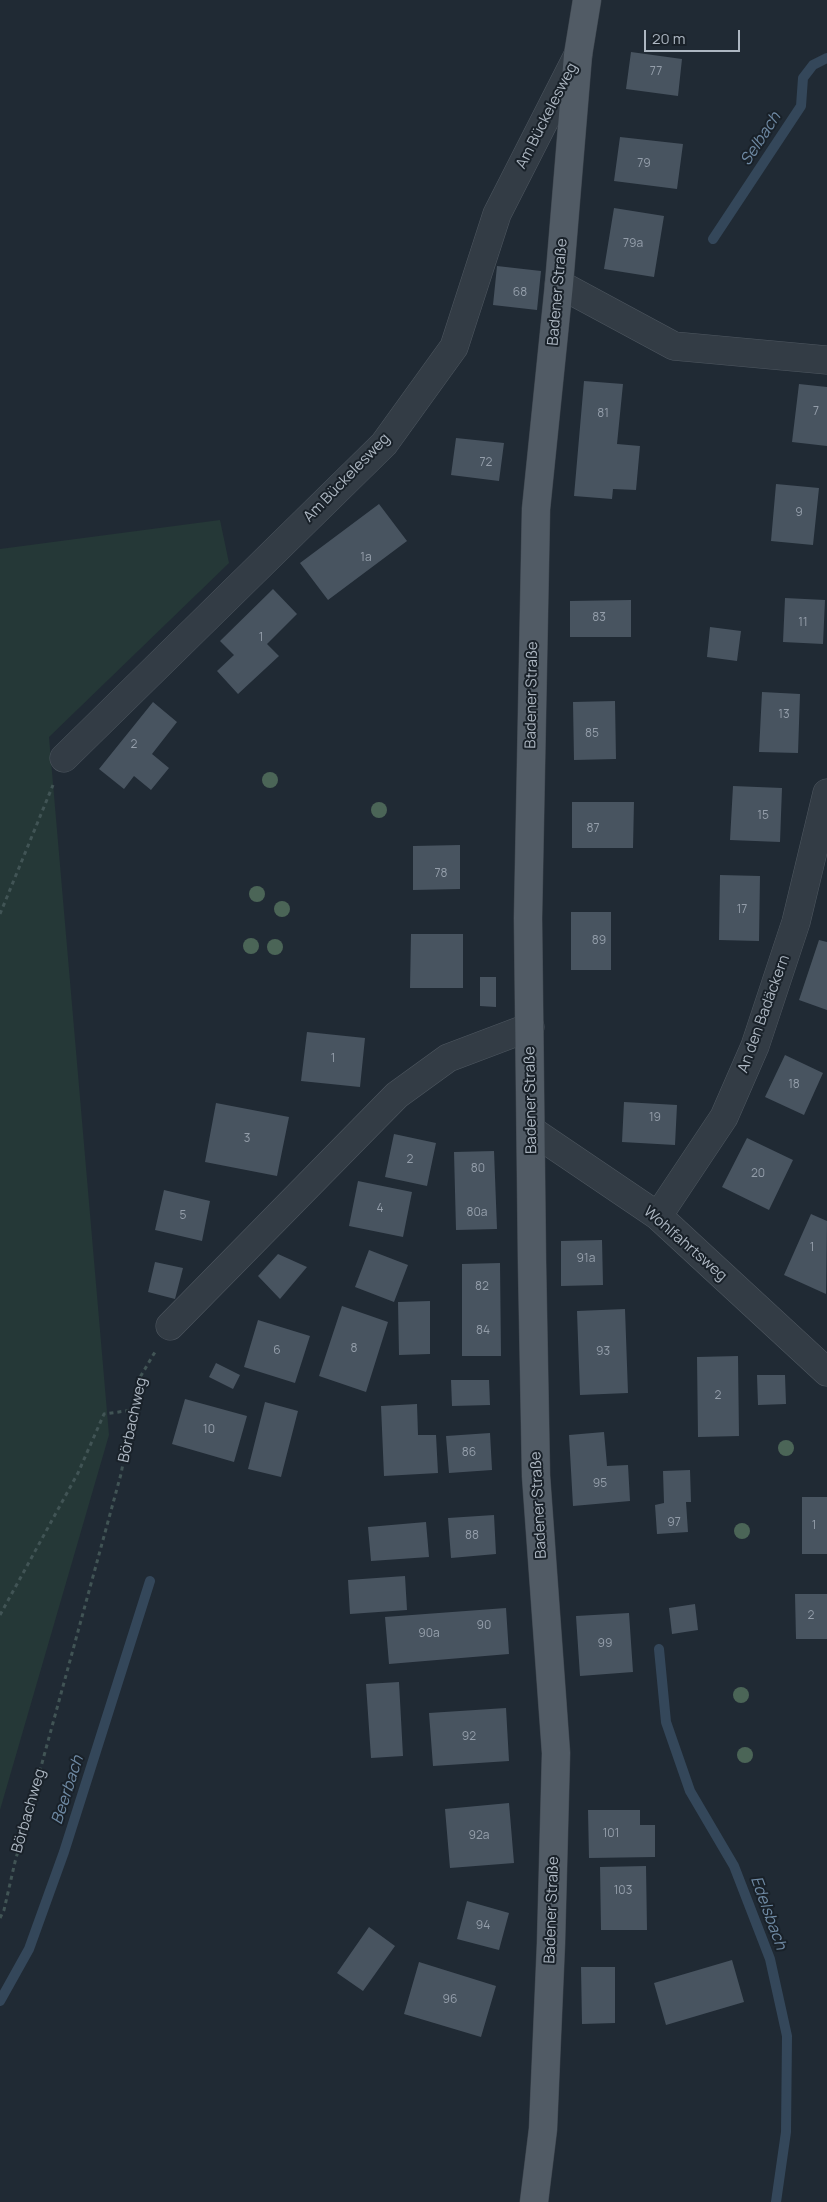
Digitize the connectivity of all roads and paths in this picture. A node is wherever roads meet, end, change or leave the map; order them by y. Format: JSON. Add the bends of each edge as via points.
{"nodes":[{"id":1,"x":587,"y":0,"type":"edge"},
{"id":2,"x":578,"y":55,"type":"junction"},
{"id":3,"x":559,"y":284,"type":"junction"},
{"id":4,"x":827,"y":360,"type":"edge"},
{"id":5,"x":64,"y":758,"type":"joint"},
{"id":6,"x":827,"y":793,"type":"edge"},
{"id":7,"x":0,"y":914,"type":"edge"},
{"id":8,"x":530,"y":1027,"type":"junction"},
{"id":9,"x":531,"y":1130,"type":"junction"},
{"id":10,"x":658,"y":1216,"type":"junction"},
{"id":11,"x":170,"y":1326,"type":"joint"},
{"id":12,"x":827,"y":1372,"type":"edge"},
{"id":13,"x":134,"y":1410,"type":"junction"},
{"id":14,"x":0,"y":1615,"type":"edge"},
{"id":15,"x":0,"y":1918,"type":"edge"},
{"id":16,"x":534,"y":2202,"type":"edge"}],
"edges":[{"from":1,"to":2,"type":"main road","name":"Badener Straße"},
{"from":2,"to":3,"type":"main road","name":"Badener Straße"},
{"from":2,"to":5,"type":"street","name":"Am Bückelesweg","via":[[497,214],[454,347],[384,444]]},
{"from":3,"to":4,"type":"street","via":[[674,346]]},
{"from":3,"to":8,"type":"main road","name":"Badener Straße","via":[[536,509],[528,918]]},
{"from":5,"to":7,"type":"path"},
{"from":6,"to":10,"type":"street","name":"An den Badäckern","via":[[796,922],[755,1046],[724,1117]]},
{"from":8,"to":9,"type":"main road","name":"Badener Straße"},
{"from":8,"to":11,"type":"street","via":[[448,1058],[397,1095]]},
{"from":9,"to":10,"type":"street","name":"Wohlfahrtsweg"},
{"from":9,"to":16,"type":"main road","name":"Badener Straße","via":[[536,1476],[556,1753],[543,2129]]},
{"from":10,"to":12,"type":"street","name":"Wohlfahrtsweg"},
{"from":11,"to":13,"type":"path","name":"Börbachweg","via":[[139,1379]]},
{"from":13,"to":14,"type":"path","via":[[104,1414],[78,1473]]},
{"from":13,"to":15,"type":"path","name":"Börbachweg","via":[[121,1474]]}]}
